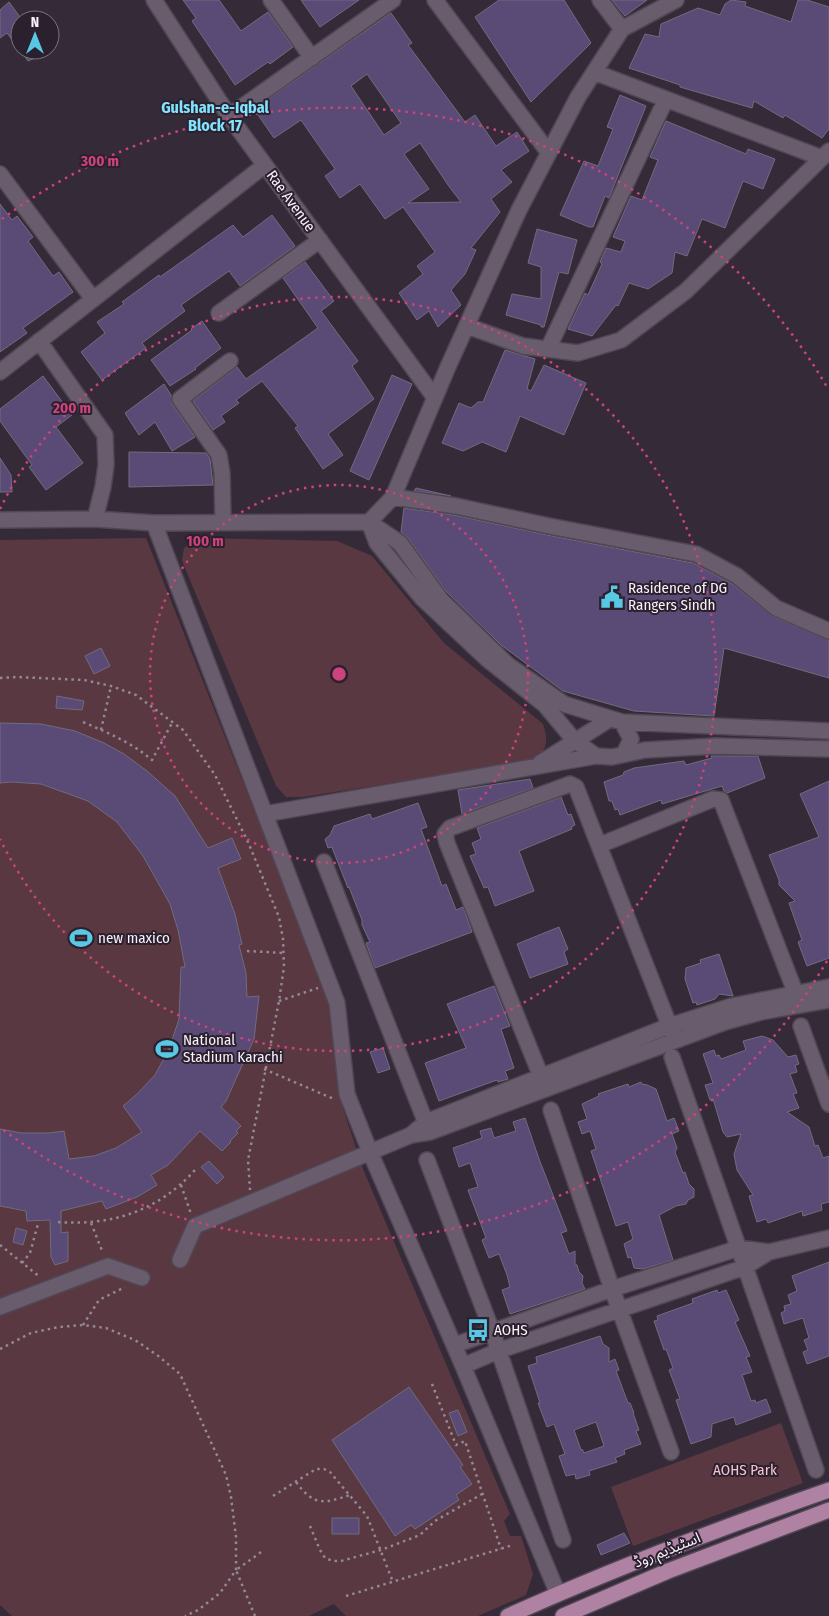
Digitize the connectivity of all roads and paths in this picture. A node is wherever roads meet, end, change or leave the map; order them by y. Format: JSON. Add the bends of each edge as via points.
{"nodes":[{"id":1,"x":154,"y":0,"type":"edge"},
{"id":2,"x":271,"y":0,"type":"edge"},
{"id":3,"x":393,"y":0,"type":"edge"},
{"id":4,"x":435,"y":0,"type":"edge"},
{"id":5,"x":600,"y":0,"type":"edge"},
{"id":6,"x":676,"y":0,"type":"edge"},
{"id":7,"x":622,"y":29,"type":"junction"},
{"id":8,"x":312,"y":58,"type":"junction"},
{"id":9,"x":594,"y":72,"type":"junction"},
{"id":10,"x":666,"y":99,"type":"junction"},
{"id":11,"x":229,"y":116,"type":"junction"},
{"id":12,"x":549,"y":153,"type":"junction"},
{"id":13,"x":826,"y":155,"type":"edge"},
{"id":14,"x":265,"y":165,"type":"junction"},
{"id":15,"x":0,"y":174,"type":"edge"},
{"id":16,"x":320,"y":240,"type":"junction"},
{"id":17,"x":93,"y":299,"type":"junction"},
{"id":18,"x":219,"y":313,"type":"dead end"},
{"id":19,"x":467,"y":326,"type":"junction"},
{"id":20,"x":39,"y":341,"type":"junction"},
{"id":21,"x":548,"y":349,"type":"junction"},
{"id":22,"x":230,"y":361,"type":"dead end"},
{"id":23,"x":0,"y":372,"type":"edge"},
{"id":24,"x":435,"y":398,"type":"junction"},
{"id":25,"x":393,"y":497,"type":"junction"},
{"id":26,"x":95,"y":519,"type":"junction"},
{"id":27,"x":0,"y":520,"type":"edge"},
{"id":28,"x":223,"y":522,"type":"junction"},
{"id":29,"x":369,"y":522,"type":"junction"},
{"id":30,"x":154,"y":523,"type":"junction"},
{"id":31,"x":829,"y":631,"type":"edge"},
{"id":32,"x":0,"y":678,"type":"edge"},
{"id":33,"x":111,"y":686,"type":"junction"},
{"id":34,"x":558,"y":720,"type":"junction"},
{"id":35,"x":616,"y":720,"type":"junction"},
{"id":36,"x":83,"y":722,"type":"dead end"},
{"id":37,"x":172,"y":722,"type":"junction"},
{"id":38,"x":101,"y":730,"type":"junction"},
{"id":39,"x":829,"y":731,"type":"edge"},
{"id":40,"x":574,"y":740,"type":"junction"},
{"id":41,"x":829,"y":749,"type":"edge"},
{"id":42,"x":554,"y":754,"type":"junction"},
{"id":43,"x":624,"y":754,"type":"junction"},
{"id":44,"x":596,"y":756,"type":"junction"},
{"id":45,"x":536,"y":766,"type":"junction"},
{"id":46,"x":265,"y":814,"type":"junction"},
{"id":47,"x":600,"y":845,"type":"junction"},
{"id":48,"x":324,"y":862,"type":"dead end"},
{"id":49,"x":247,"y":951,"type":"dead end"},
{"id":50,"x":284,"y":953,"type":"junction"},
{"id":51,"x":829,"y":987,"type":"edge"},
{"id":52,"x":318,"y":988,"type":"dead end"},
{"id":53,"x":798,"y":999,"type":"junction"},
{"id":54,"x":279,"y":1000,"type":"junction"},
{"id":55,"x":829,"y":1000,"type":"edge"},
{"id":56,"x":669,"y":1026,"type":"junction"},
{"id":57,"x":802,"y":1026,"type":"dead end"},
{"id":58,"x":675,"y":1040,"type":"junction"},
{"id":59,"x":672,"y":1057,"type":"dead end"},
{"id":60,"x":264,"y":1069,"type":"junction"},
{"id":61,"x":544,"y":1083,"type":"junction"},
{"id":62,"x":829,"y":1104,"type":"edge"},
{"id":63,"x":352,"y":1105,"type":"junction"},
{"id":64,"x":551,"y":1110,"type":"dead end"},
{"id":65,"x":428,"y":1127,"type":"junction"},
{"id":66,"x":370,"y":1152,"type":"junction"},
{"id":67,"x":427,"y":1160,"type":"dead end"},
{"id":68,"x":195,"y":1170,"type":"dead end"},
{"id":69,"x":181,"y":1185,"type":"junction"},
{"id":70,"x":251,"y":1204,"type":"junction"},
{"id":71,"x":58,"y":1222,"type":"dead end"},
{"id":72,"x":91,"y":1223,"type":"junction"},
{"id":73,"x":38,"y":1224,"type":"dead end"},
{"id":74,"x":195,"y":1226,"type":"junction"},
{"id":75,"x":829,"y":1238,"type":"edge"},
{"id":76,"x":0,"y":1245,"type":"edge"},
{"id":77,"x":739,"y":1248,"type":"junction"},
{"id":78,"x":769,"y":1252,"type":"junction"},
{"id":79,"x":180,"y":1260,"type":"dead end"},
{"id":80,"x":22,"y":1263,"type":"junction"},
{"id":81,"x":108,"y":1266,"type":"junction"},
{"id":82,"x":746,"y":1267,"type":"junction"},
{"id":83,"x":142,"y":1278,"type":"joint"},
{"id":84,"x":53,"y":1287,"type":"junction"},
{"id":85,"x":612,"y":1289,"type":"junction"},
{"id":86,"x":0,"y":1307,"type":"edge"},
{"id":87,"x":620,"y":1310,"type":"junction"},
{"id":88,"x":83,"y":1325,"type":"junction"},
{"id":89,"x":492,"y":1331,"type":"junction"},
{"id":90,"x":455,"y":1345,"type":"junction"},
{"id":91,"x":0,"y":1349,"type":"edge"},
{"id":92,"x":498,"y":1351,"type":"junction"},
{"id":93,"x":463,"y":1366,"type":"junction"},
{"id":94,"x":432,"y":1384,"type":"dead end"},
{"id":95,"x":671,"y":1452,"type":"dead end"},
{"id":96,"x":816,"y":1470,"type":"dead end"},
{"id":97,"x":296,"y":1482,"type":"junction"},
{"id":98,"x":829,"y":1490,"type":"edge"},
{"id":99,"x":482,"y":1494,"type":"junction"},
{"id":100,"x":350,"y":1495,"type":"junction"},
{"id":101,"x":273,"y":1496,"type":"dead end"},
{"id":102,"x":829,"y":1510,"type":"edge"},
{"id":103,"x":310,"y":1526,"type":"dead end"},
{"id":104,"x":563,"y":1540,"type":"dead end"},
{"id":105,"x":513,"y":1545,"type":"dead end"},
{"id":106,"x":501,"y":1549,"type":"junction"},
{"id":107,"x":264,"y":1550,"type":"dead end"},
{"id":108,"x":381,"y":1550,"type":"junction"},
{"id":109,"x":236,"y":1570,"type":"junction"},
{"id":110,"x":393,"y":1582,"type":"junction"},
{"id":111,"x":558,"y":1594,"type":"junction"},
{"id":112,"x":346,"y":1596,"type":"dead end"},
{"id":113,"x":186,"y":1616,"type":"edge"},
{"id":114,"x":255,"y":1616,"type":"edge"},
{"id":115,"x":508,"y":1616,"type":"edge"},
{"id":116,"x":563,"y":1616,"type":"edge"}],
"edges":[{"from":1,"to":11,"type":"street","name":"Rae Avenue"},
{"from":2,"to":8,"type":"street"},
{"from":3,"to":8,"type":"street"},
{"from":4,"to":12,"type":"street"},
{"from":5,"to":7,"type":"street"},
{"from":6,"to":7,"type":"street"},
{"from":7,"to":9,"type":"street"},
{"from":8,"to":11,"type":"street"},
{"from":9,"to":10,"type":"street"},
{"from":9,"to":12,"type":"street"},
{"from":10,"to":13,"type":"street"},
{"from":10,"to":21,"type":"street"},
{"from":11,"to":14,"type":"street","name":"Rae Avenue"},
{"from":12,"to":19,"type":"street","via":[[519,210]]},
{"from":13,"to":21,"type":"street","via":[[686,291],[621,340],[578,353]]},
{"from":14,"to":16,"type":"street","name":"Rae Avenue"},
{"from":14,"to":17,"type":"street"},
{"from":15,"to":17,"type":"street"},
{"from":16,"to":18,"type":"street"},
{"from":16,"to":24,"type":"street","name":"Rae Avenue"},
{"from":17,"to":20,"type":"street"},
{"from":19,"to":21,"type":"street","via":[[523,346]]},
{"from":19,"to":24,"type":"street"},
{"from":20,"to":23,"type":"street"},
{"from":20,"to":26,"type":"street","via":[[105,435],[106,465]]},
{"from":22,"to":28,"type":"street","via":[[180,400],[219,455]]},
{"from":24,"to":25,"type":"street"},
{"from":25,"to":29,"type":"street"},
{"from":25,"to":31,"type":"street","via":[[456,506],[696,554],[737,576],[776,608]]},
{"from":26,"to":27,"type":"street"},
{"from":26,"to":30,"type":"street"},
{"from":28,"to":29,"type":"street"},
{"from":28,"to":30,"type":"street"},
{"from":29,"to":34,"type":"street","via":[[377,543],[422,598]]},
{"from":29,"to":35,"type":"street","via":[[400,543],[441,600],[508,665],[564,704]]},
{"from":30,"to":46,"type":"street"},
{"from":32,"to":33,"type":"path","via":[[84,680]]},
{"from":33,"to":37,"type":"path","via":[[136,695]]},
{"from":33,"to":38,"type":"path"},
{"from":34,"to":40,"type":"street"},
{"from":34,"to":42,"type":"street"},
{"from":35,"to":39,"type":"street"},
{"from":35,"to":40,"type":"street"},
{"from":35,"to":43,"type":"street","via":[[631,739]]},
{"from":36,"to":38,"type":"path"},
{"from":37,"to":38,"type":"path","via":[[152,760],[139,749]]},
{"from":37,"to":50,"type":"path","via":[[183,730],[215,775],[248,842],[279,917]]},
{"from":40,"to":42,"type":"street"},
{"from":40,"to":44,"type":"street"},
{"from":41,"to":43,"type":"street","via":[[716,746]]},
{"from":42,"to":45,"type":"street"},
{"from":43,"to":44,"type":"street"},
{"from":44,"to":45,"type":"street"},
{"from":45,"to":46,"type":"street"},
{"from":46,"to":63,"type":"street","via":[[337,1003],[347,1094]]},
{"from":47,"to":53,"type":"street","via":[[713,798],[721,800]]},
{"from":47,"to":56,"type":"street"},
{"from":47,"to":61,"type":"street","via":[[580,794],[570,784],[450,828],[445,834]]},
{"from":48,"to":65,"type":"street"},
{"from":49,"to":50,"type":"path"},
{"from":50,"to":54,"type":"path"},
{"from":51,"to":53,"type":"street"},
{"from":52,"to":54,"type":"path"},
{"from":53,"to":55,"type":"street"},
{"from":53,"to":56,"type":"street","via":[[732,1006]]},
{"from":53,"to":58,"type":"street"},
{"from":54,"to":60,"type":"path"},
{"from":56,"to":58,"type":"street"},
{"from":56,"to":61,"type":"street"},
{"from":57,"to":62,"type":"street"},
{"from":58,"to":61,"type":"street"},
{"from":59,"to":77,"type":"street"},
{"from":60,"to":63,"type":"path"},
{"from":60,"to":70,"type":"path","via":[[248,1160]]},
{"from":61,"to":65,"type":"street"},
{"from":63,"to":66,"type":"street"},
{"from":64,"to":85,"type":"street"},
{"from":65,"to":66,"type":"street"},
{"from":66,"to":70,"type":"street"},
{"from":66,"to":90,"type":"street"},
{"from":67,"to":89,"type":"street"},
{"from":68,"to":69,"type":"path"},
{"from":69,"to":72,"type":"path","via":[[139,1211]]},
{"from":69,"to":74,"type":"path"},
{"from":70,"to":74,"type":"street"},
{"from":71,"to":72,"type":"path"},
{"from":72,"to":81,"type":"path"},
{"from":73,"to":80,"type":"path","via":[[30,1253]]},
{"from":74,"to":79,"type":"street"},
{"from":75,"to":78,"type":"street"},
{"from":76,"to":80,"type":"path"},
{"from":77,"to":78,"type":"street"},
{"from":77,"to":82,"type":"street"},
{"from":77,"to":85,"type":"street"},
{"from":78,"to":82,"type":"street"},
{"from":80,"to":84,"type":"path"},
{"from":81,"to":83,"type":"street"},
{"from":81,"to":84,"type":"street"},
{"from":82,"to":87,"type":"street"},
{"from":82,"to":96,"type":"street"},
{"from":83,"to":88,"type":"path","via":[[99,1300]]},
{"from":84,"to":86,"type":"street"},
{"from":85,"to":87,"type":"street"},
{"from":85,"to":89,"type":"street"},
{"from":87,"to":92,"type":"street"},
{"from":87,"to":95,"type":"street"},
{"from":88,"to":91,"type":"path","via":[[31,1333]]},
{"from":88,"to":109,"type":"path","via":[[106,1328],[135,1340],[180,1374],[226,1475],[236,1537]]},
{"from":89,"to":90,"type":"street"},
{"from":89,"to":92,"type":"street"},
{"from":90,"to":93,"type":"street"},
{"from":92,"to":93,"type":"street"},
{"from":92,"to":104,"type":"street"},
{"from":93,"to":111,"type":"street"},
{"from":94,"to":99,"type":"path","via":[[456,1445],[465,1441]]},
{"from":97,"to":100,"type":"path","via":[[312,1499],[320,1502]]},
{"from":97,"to":100,"type":"path","via":[[316,1469],[324,1469]]},
{"from":97,"to":101,"type":"path"},
{"from":98,"to":111,"type":"main road","name":"اسٹیڈیم روڈ","via":[[750,1517]]},
{"from":99,"to":106,"type":"path"},
{"from":99,"to":108,"type":"path","via":[[435,1521],[420,1535]]},
{"from":100,"to":108,"type":"path","via":[[367,1516]]},
{"from":102,"to":116,"type":"main road","name":"اسٹیڈیم روڈ"},
{"from":103,"to":108,"type":"path","via":[[325,1558],[341,1561]]},
{"from":105,"to":106,"type":"path"},
{"from":106,"to":110,"type":"path"},
{"from":107,"to":109,"type":"path"},
{"from":108,"to":110,"type":"path"},
{"from":109,"to":113,"type":"path","via":[[220,1593]]},
{"from":109,"to":114,"type":"path"},
{"from":110,"to":112,"type":"path"},
{"from":111,"to":115,"type":"main road","name":"اسٹیڈیم روڈ"}]}
